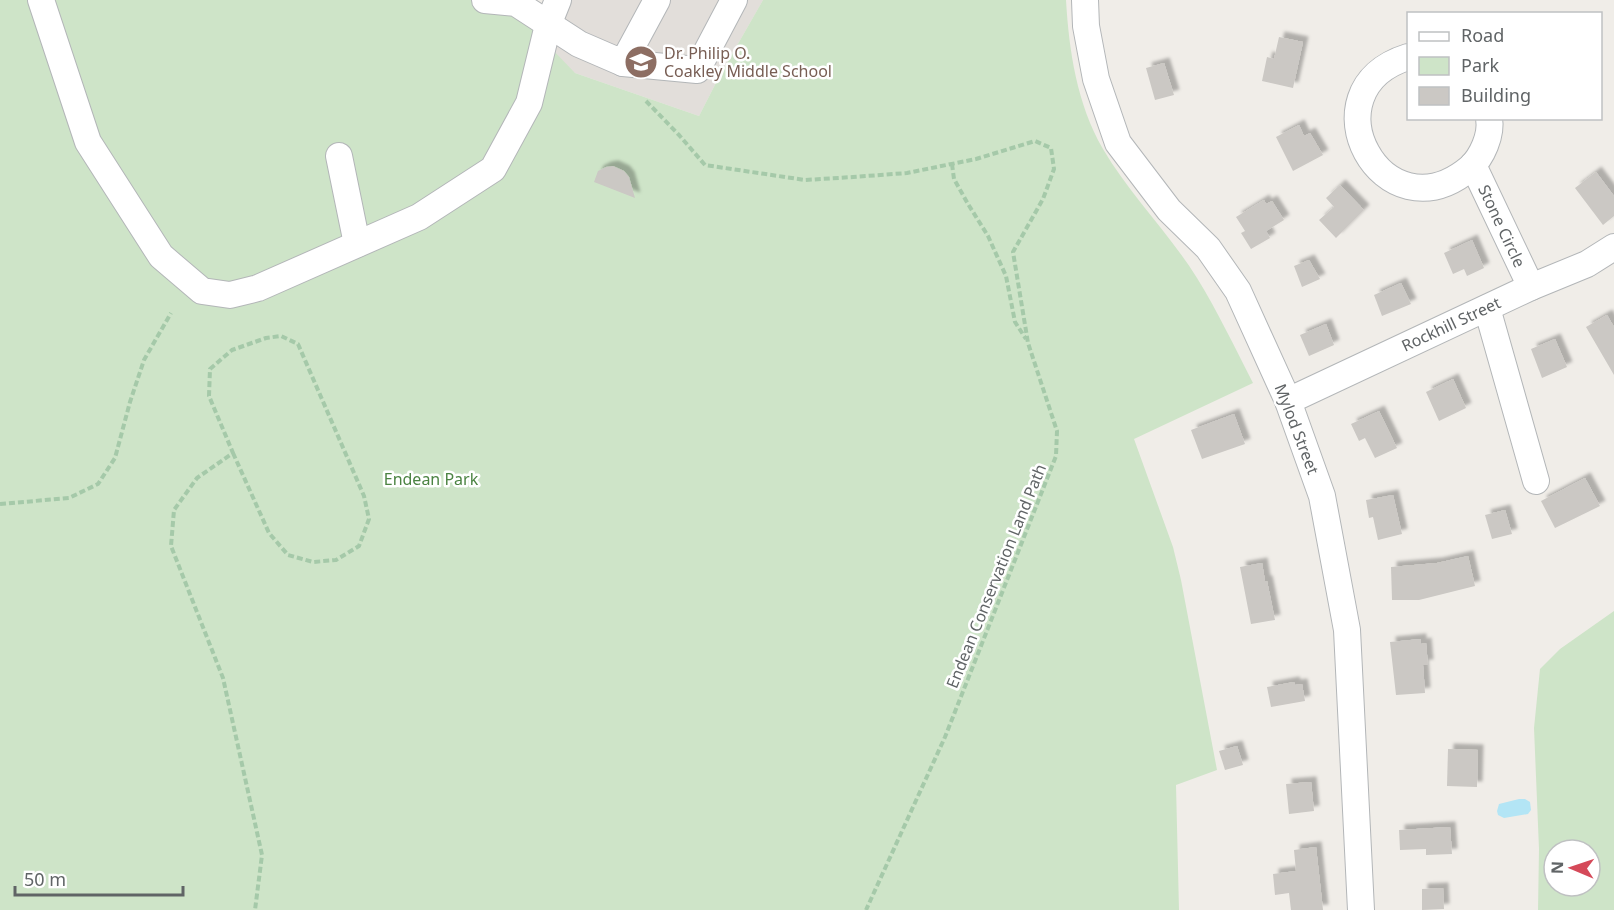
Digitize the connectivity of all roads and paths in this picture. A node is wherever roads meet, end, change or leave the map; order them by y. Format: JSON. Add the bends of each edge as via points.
{"nodes":[{"id":1,"x":41,"y":0,"type":"edge"},
{"id":2,"x":485,"y":0,"type":"edge"},
{"id":3,"x":558,"y":0,"type":"edge"},
{"id":4,"x":657,"y":0,"type":"edge"},
{"id":5,"x":734,"y":0,"type":"edge"},
{"id":6,"x":1085,"y":0,"type":"edge"},
{"id":7,"x":548,"y":25,"type":"junction"},
{"id":8,"x":1407,"y":57,"type":"edge"},
{"id":9,"x":623,"y":63,"type":"junction"},
{"id":10,"x":645,"y":101,"type":"dead end"},
{"id":11,"x":1489,"y":120,"type":"edge"},
{"id":12,"x":339,"y":156,"type":"dead end"},
{"id":13,"x":952,"y":164,"type":"junction"},
{"id":14,"x":1473,"y":165,"type":"junction"},
{"id":15,"x":357,"y":244,"type":"junction"},
{"id":16,"x":1614,"y":247,"type":"edge"},
{"id":17,"x":1531,"y":287,"type":"junction"},
{"id":18,"x":1487,"y":308,"type":"junction"},
{"id":19,"x":171,"y":314,"type":"dead end"},
{"id":20,"x":1028,"y":343,"type":"junction"},
{"id":21,"x":1288,"y":401,"type":"junction"},
{"id":22,"x":233,"y":453,"type":"junction"},
{"id":23,"x":1536,"y":481,"type":"dead end"},
{"id":24,"x":0,"y":504,"type":"edge"},
{"id":25,"x":255,"y":910,"type":"edge"},
{"id":26,"x":866,"y":910,"type":"edge"},
{"id":27,"x":1361,"y":910,"type":"edge"}],
"edges":[{"from":1,"to":15,"type":"street","via":[[88,142],[161,256],[202,291],[230,295],[258,288]]},
{"from":2,"to":7,"type":"street","via":[[516,3]]},
{"from":3,"to":7,"type":"street"},
{"from":4,"to":9,"type":"street"},
{"from":5,"to":9,"type":"street","via":[[697,70]]},
{"from":6,"to":21,"type":"street","name":"Mylod Street","via":[[1096,79],[1118,143],[1169,210],[1208,248],[1238,291]]},
{"from":7,"to":9,"type":"street"},
{"from":7,"to":15,"type":"street","via":[[530,103],[492,169],[418,217]]},
{"from":8,"to":14,"type":"street","name":"Stone Circle","via":[[1376,75],[1364,93],[1358,113],[1359,134],[1366,153],[1379,170],[1416,187],[1437,186],[1457,178]]},
{"from":10,"to":13,"type":"path","name":"Endean Conservation Land Path","via":[[705,165],[804,180],[907,173]]},
{"from":11,"to":14,"type":"street","name":"Stone Circle","via":[[1485,146]]},
{"from":12,"to":15,"type":"street"},
{"from":13,"to":20,"type":"path","via":[[954,179],[988,236],[1006,276],[1015,322]]},
{"from":13,"to":20,"type":"path","name":"Endean Conservation Land Path","via":[[1035,141],[1051,148],[1054,169],[1043,199],[1013,252]]},
{"from":14,"to":17,"type":"street","name":"Stone Circle"},
{"from":16,"to":17,"type":"street","name":"Rockhill Street","via":[[1587,264]]},
{"from":17,"to":18,"type":"street","name":"Rockhill Street"},
{"from":18,"to":21,"type":"street","name":"Rockhill Street"},
{"from":18,"to":23,"type":"street"},
{"from":19,"to":24,"type":"path","via":[[144,360],[115,458],[98,484],[69,498]]},
{"from":20,"to":26,"type":"path","name":"Endean Conservation Land Path","via":[[1057,431],[1056,456],[945,737]]},
{"from":21,"to":27,"type":"street","name":"Mylod Street","via":[[1322,496],[1347,630]]},
{"from":22,"to":22,"type":"path","via":[[209,396],[210,369],[232,350],[266,338],[281,336],[298,344],[364,496],[369,519],[359,546],[336,560],[313,562],[288,555],[269,533]]},
{"from":22,"to":25,"type":"path","via":[[197,478],[174,510],[171,546],[225,689],[262,855]]}]}
